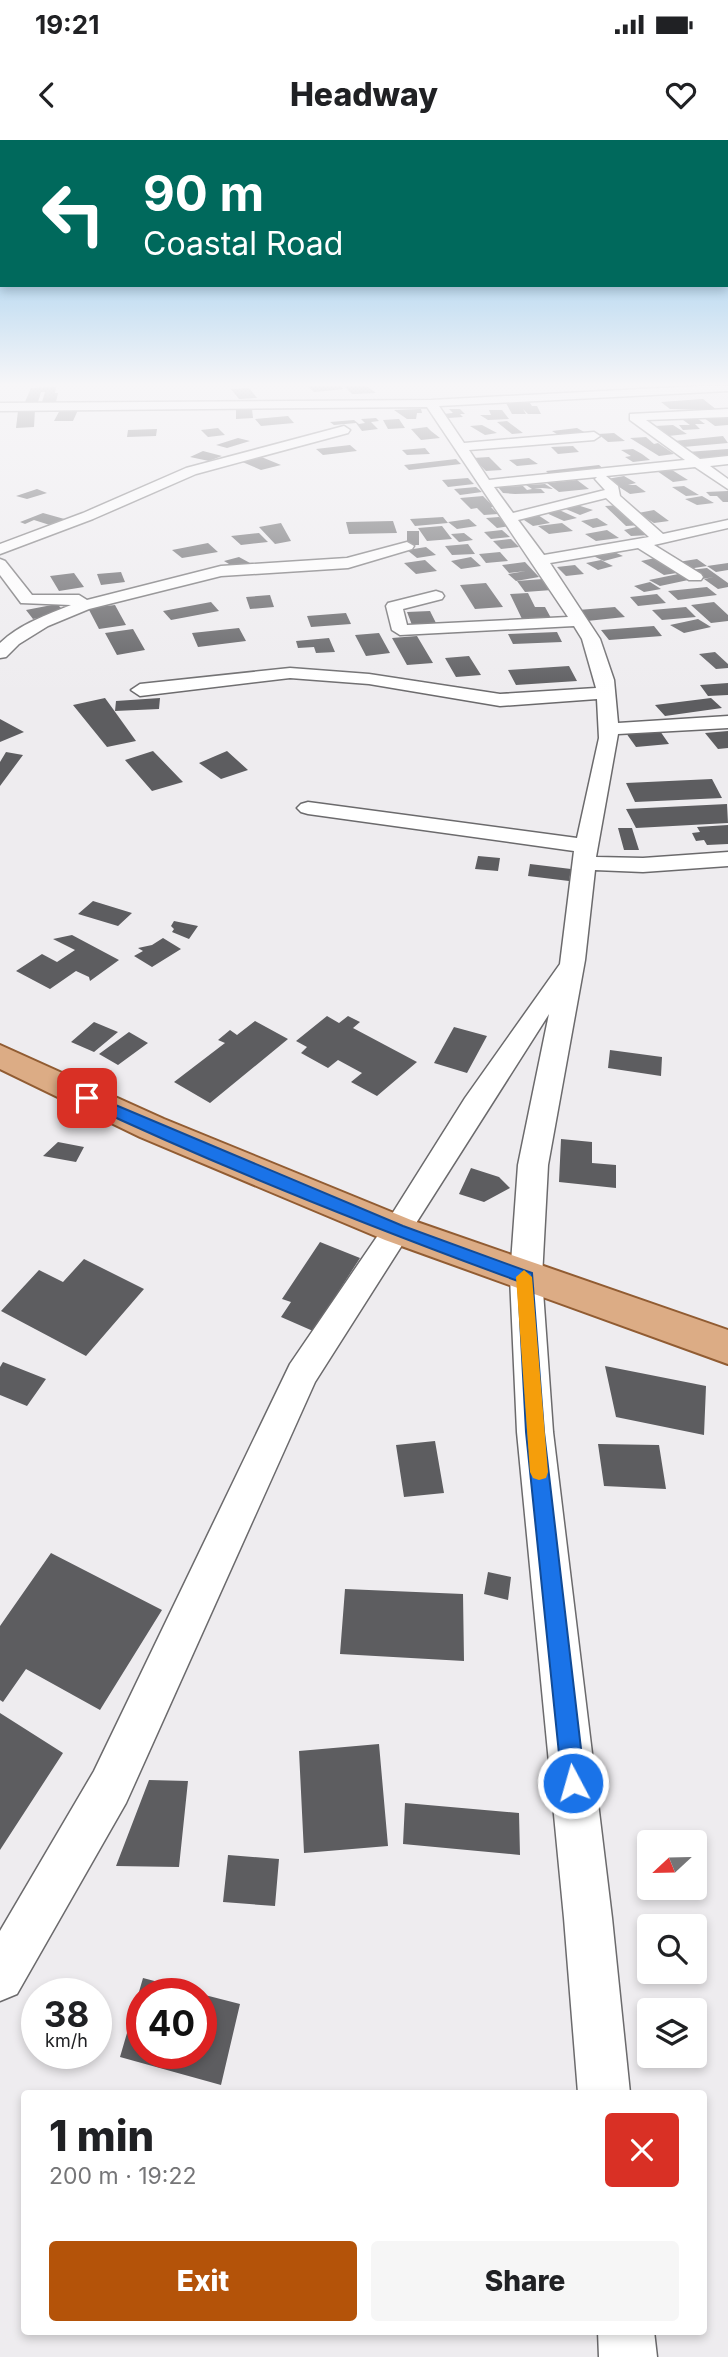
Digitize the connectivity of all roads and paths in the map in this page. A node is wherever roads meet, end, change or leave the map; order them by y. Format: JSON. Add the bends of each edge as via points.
{"nodes":[{"id":1,"x":149,"y":489,"type":"edge"},
{"id":2,"x":489,"y":489,"type":"edge"},
{"id":3,"x":612,"y":492,"type":"joint"},
{"id":4,"x":509,"y":518,"type":"junction"},
{"id":5,"x":728,"y":524,"type":"edge"},
{"id":6,"x":660,"y":539,"type":"junction"},
{"id":7,"x":641,"y":543,"type":"junction"},
{"id":8,"x":407,"y":546,"type":"dead end"},
{"id":9,"x":0,"y":550,"type":"edge"},
{"id":10,"x":540,"y":560,"type":"junction"},
{"id":11,"x":0,"y":564,"type":"edge"},
{"id":12,"x":695,"y":577,"type":"dead end"},
{"id":13,"x":436,"y":596,"type":"dead end"},
{"id":14,"x":113,"y":598,"type":"junction"},
{"id":15,"x":579,"y":621,"type":"junction"},
{"id":16,"x":0,"y":653,"type":"edge"},
{"id":17,"x":140,"y":690,"type":"dead end"},
{"id":18,"x":606,"y":693,"type":"junction"},
{"id":19,"x":728,"y":722,"type":"edge"},
{"id":20,"x":608,"y":729,"type":"junction"},
{"id":21,"x":308,"y":808,"type":"dead end"},
{"id":22,"x":585,"y":855,"type":"junction"},
{"id":23,"x":728,"y":859,"type":"edge"},
{"id":24,"x":573,"y":960,"type":"junction"},
{"id":25,"x":0,"y":1056,"type":"edge"},
{"id":26,"x":398,"y":1230,"type":"junction"},
{"id":27,"x":526,"y":1278,"type":"junction"},
{"id":28,"x":728,"y":1347,"type":"edge"},
{"id":29,"x":0,"y":1977,"type":"edge"},
{"id":30,"x":604,"y":2090,"type":"edge"},
{"id":31,"x":626,"y":2335,"type":"edge"},
{"id":32,"x":628,"y":2357,"type":"edge"}],
"edges":[{"from":1,"to":9,"type":"street"},
{"from":2,"to":4,"type":"street"},
{"from":3,"to":4,"type":"street"},
{"from":3,"to":6,"type":"street","via":[[613,498]]},
{"from":4,"to":10,"type":"street"},
{"from":5,"to":6,"type":"street"},
{"from":6,"to":7,"type":"street"},
{"from":7,"to":10,"type":"street"},
{"from":7,"to":12,"type":"street"},
{"from":8,"to":14,"type":"street","via":[[348,563],[221,571]]},
{"from":10,"to":15,"type":"street"},
{"from":11,"to":14,"type":"street","via":[[27,600]]},
{"from":13,"to":15,"type":"street","via":[[394,606],[400,630]]},
{"from":14,"to":16,"type":"street","via":[[42,622]]},
{"from":15,"to":18,"type":"street","via":[[591,639]]},
{"from":17,"to":18,"type":"street","via":[[290,673],[369,679],[500,701]]},
{"from":18,"to":20,"type":"street"},
{"from":19,"to":20,"type":"street"},
{"from":20,"to":22,"type":"street"},
{"from":21,"to":22,"type":"street"},
{"from":22,"to":23,"type":"street","via":[[643,865]]},
{"from":22,"to":24,"type":"street"},
{"from":24,"to":26,"type":"street"},
{"from":24,"to":27,"type":"street","via":[[533,1166]]},
{"from":25,"to":26,"type":"main road","via":[[152,1128]]},
{"from":26,"to":27,"type":"main road"},
{"from":26,"to":29,"type":"street","via":[[302,1374],[110,1787]]},
{"from":27,"to":28,"type":"main road"},
{"from":27,"to":30,"type":"street","via":[[535,1432]]},
{"from":31,"to":32,"type":"street"}]}
